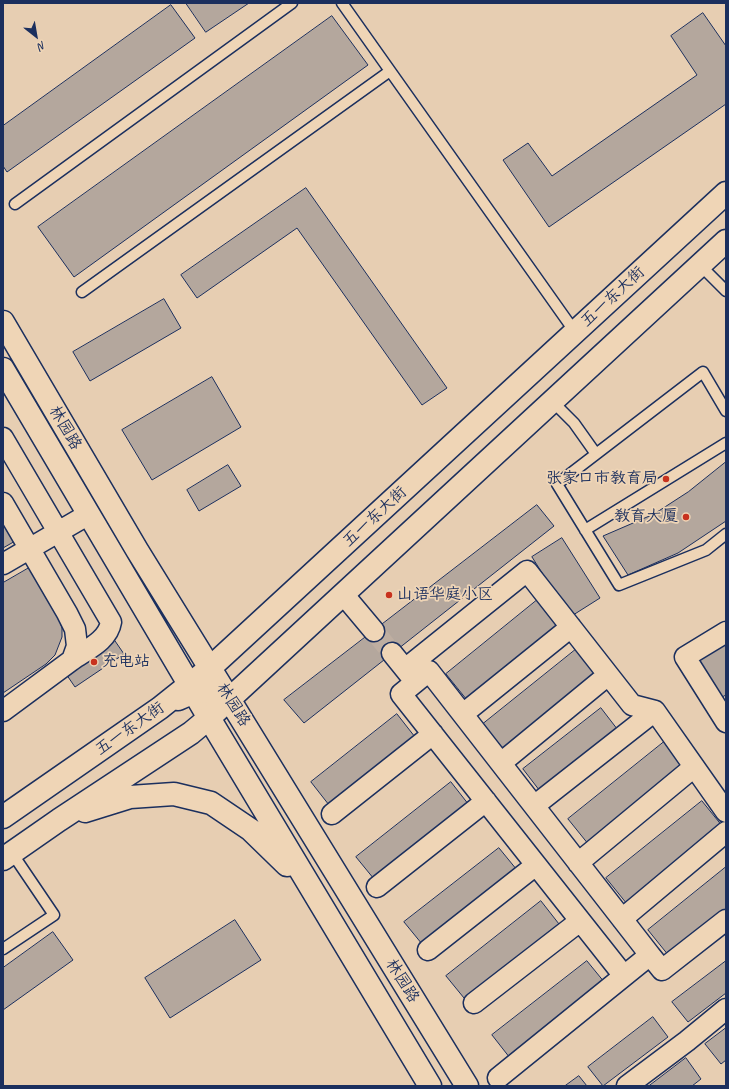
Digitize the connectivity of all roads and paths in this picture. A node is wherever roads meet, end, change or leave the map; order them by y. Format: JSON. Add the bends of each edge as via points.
{"nodes":[{"id":1,"x":292,"y":3,"type":"edge"},
{"id":2,"x":342,"y":3,"type":"edge"},
{"id":3,"x":390,"y":71,"type":"junction"},
{"id":4,"x":726,"y":193,"type":"edge"},
{"id":5,"x":15,"y":204,"type":"dead end"},
{"id":6,"x":726,"y":241,"type":"edge"},
{"id":7,"x":700,"y":265,"type":"junction"},
{"id":8,"x":726,"y":291,"type":"edge"},
{"id":9,"x":82,"y":292,"type":"dead end"},
{"id":10,"x":3,"y":322,"type":"edge"},
{"id":11,"x":575,"y":332,"type":"junction"},
{"id":12,"x":3,"y":369,"type":"edge"},
{"id":13,"x":552,"y":401,"type":"junction"},
{"id":14,"x":726,"y":411,"type":"edge"},
{"id":15,"x":3,"y":438,"type":"edge"},
{"id":16,"x":726,"y":443,"type":"edge"},
{"id":17,"x":596,"y":454,"type":"junction"},
{"id":18,"x":3,"y":504,"type":"edge"},
{"id":19,"x":89,"y":514,"type":"junction"},
{"id":20,"x":585,"y":530,"type":"junction"},
{"id":21,"x":58,"y":532,"type":"junction"},
{"id":22,"x":726,"y":534,"type":"edge"},
{"id":23,"x":29,"y":549,"type":"junction"},
{"id":24,"x":3,"y":564,"type":"edge"},
{"id":25,"x":343,"y":594,"type":"junction"},
{"id":26,"x":571,"y":627,"type":"junction"},
{"id":27,"x":374,"y":630,"type":"tunnel mouth"},
{"id":28,"x":726,"y":632,"type":"edge"},
{"id":29,"x":392,"y":654,"type":"tunnel mouth"},
{"id":30,"x":72,"y":660,"type":"junction"},
{"id":31,"x":210,"y":668,"type":"junction"},
{"id":32,"x":608,"y":675,"type":"junction"},
{"id":33,"x":410,"y":676,"type":"junction"},
{"id":34,"x":191,"y":689,"type":"junction"},
{"id":35,"x":229,"y":698,"type":"junction"},
{"id":36,"x":3,"y":711,"type":"edge"},
{"id":37,"x":655,"y":711,"type":"junction"},
{"id":38,"x":463,"y":714,"type":"junction"},
{"id":39,"x":724,"y":714,"type":"edge"},
{"id":40,"x":209,"y":718,"type":"junction"},
{"id":41,"x":434,"y":734,"type":"junction"},
{"id":42,"x":501,"y":763,"type":"junction"},
{"id":43,"x":694,"y":767,"type":"junction"},
{"id":44,"x":486,"y":801,"type":"junction"},
{"id":45,"x":534,"y":806,"type":"junction"},
{"id":46,"x":726,"y":812,"type":"edge"},
{"id":47,"x":332,"y":814,"type":"dead end"},
{"id":48,"x":3,"y":817,"type":"edge"},
{"id":49,"x":60,"y":820,"type":"junction"},
{"id":50,"x":726,"y":832,"type":"edge"},
{"id":51,"x":8,"y":856,"type":"edge"},
{"id":52,"x":578,"y":862,"type":"junction"},
{"id":53,"x":536,"y":865,"type":"junction"},
{"id":54,"x":309,"y":887,"type":"junction"},
{"id":55,"x":377,"y":887,"type":"dead end"},
{"id":56,"x":622,"y":918,"type":"junction"},
{"id":57,"x":726,"y":920,"type":"edge"},
{"id":58,"x":580,"y":921,"type":"junction"},
{"id":59,"x":3,"y":950,"type":"edge"},
{"id":60,"x":428,"y":950,"type":"dead end"},
{"id":61,"x":650,"y":955,"type":"junction"},
{"id":62,"x":624,"y":976,"type":"junction"},
{"id":63,"x":474,"y":1003,"type":"dead end"},
{"id":64,"x":726,"y":1009,"type":"edge"},
{"id":65,"x":498,"y":1078,"type":"dead end"},
{"id":66,"x":430,"y":1086,"type":"edge"},
{"id":67,"x":466,"y":1086,"type":"edge"},
{"id":68,"x":627,"y":1086,"type":"edge"}],
"edges":[{"from":1,"to":5,"type":"lane"},
{"from":2,"to":3,"type":"lane"},
{"from":3,"to":9,"type":"lane"},
{"from":3,"to":11,"type":"lane"},
{"from":4,"to":11,"type":"main road","name":"五一东大街"},
{"from":6,"to":7,"type":"main road"},
{"from":7,"to":8,"type":"lane"},
{"from":7,"to":13,"type":"main road"},
{"from":10,"to":31,"type":"main road","name":"林园路","via":[[137,550]]},
{"from":11,"to":31,"type":"main road","name":"五一东大街"},
{"from":12,"to":19,"type":"main road","name":"林园路"},
{"from":13,"to":17,"type":"lane","via":[[574,424]]},
{"from":13,"to":25,"type":"main road"},
{"from":14,"to":17,"type":"lane","via":[[703,372]]},
{"from":15,"to":21,"type":"street"},
{"from":16,"to":20,"type":"lane"},
{"from":17,"to":20,"type":"lane","via":[[557,484]]},
{"from":18,"to":23,"type":"street"},
{"from":19,"to":21,"type":"street"},
{"from":19,"to":34,"type":"main road","name":"林园路"},
{"from":20,"to":22,"type":"lane","via":[[619,585],[706,550]]},
{"from":21,"to":23,"type":"street"},
{"from":21,"to":30,"type":"street","via":[[111,622],[110,631],[105,636]]},
{"from":23,"to":24,"type":"street"},
{"from":23,"to":30,"type":"street","via":[[75,629],[77,646]]},
{"from":25,"to":27,"type":"street"},
{"from":25,"to":35,"type":"main road"},
{"from":26,"to":32,"type":"street"},
{"from":26,"to":33,"type":"street","via":[[527,571]]},
{"from":26,"to":38,"type":"street"},
{"from":28,"to":39,"type":"street","via":[[685,657]]},
{"from":29,"to":33,"type":"street"},
{"from":30,"to":36,"type":"street"},
{"from":31,"to":34,"type":"main road","name":"五一东大街"},
{"from":31,"to":35,"type":"main road","name":"林园路"},
{"from":32,"to":37,"type":"street","via":[[632,705]]},
{"from":32,"to":42,"type":"street"},
{"from":33,"to":38,"type":"street","via":[[429,671]]},
{"from":33,"to":41,"type":"street","via":[[402,694]]},
{"from":34,"to":35,"type":"main road"},
{"from":34,"to":40,"type":"main road","name":"林园路"},
{"from":34,"to":48,"type":"main road","name":"五一东大街"},
{"from":35,"to":40,"type":"main road"},
{"from":35,"to":67,"type":"main road","name":"林园路"},
{"from":37,"to":43,"type":"street"},
{"from":37,"to":45,"type":"street"},
{"from":38,"to":42,"type":"street"},
{"from":40,"to":49,"type":"main road","via":[[191,733]]},
{"from":40,"to":54,"type":"main road","name":"林园路"},
{"from":41,"to":44,"type":"street"},
{"from":41,"to":47,"type":"street"},
{"from":42,"to":45,"type":"street"},
{"from":43,"to":46,"type":"street"},
{"from":43,"to":52,"type":"street"},
{"from":44,"to":53,"type":"street"},
{"from":44,"to":55,"type":"street"},
{"from":45,"to":52,"type":"street"},
{"from":49,"to":51,"type":"main road"},
{"from":49,"to":54,"type":"main road","via":[[130,797],[174,794],[211,803],[251,830]]},
{"from":50,"to":56,"type":"street"},
{"from":51,"to":59,"type":"lane","via":[[54,915]]},
{"from":52,"to":56,"type":"street"},
{"from":53,"to":58,"type":"street"},
{"from":53,"to":60,"type":"street"},
{"from":54,"to":66,"type":"main road","name":"林园路"},
{"from":56,"to":61,"type":"street"},
{"from":57,"to":61,"type":"street","via":[[662,970]]},
{"from":58,"to":62,"type":"street"},
{"from":58,"to":63,"type":"street"},
{"from":61,"to":62,"type":"street"},
{"from":62,"to":65,"type":"street"},
{"from":64,"to":68,"type":"street"}]}
